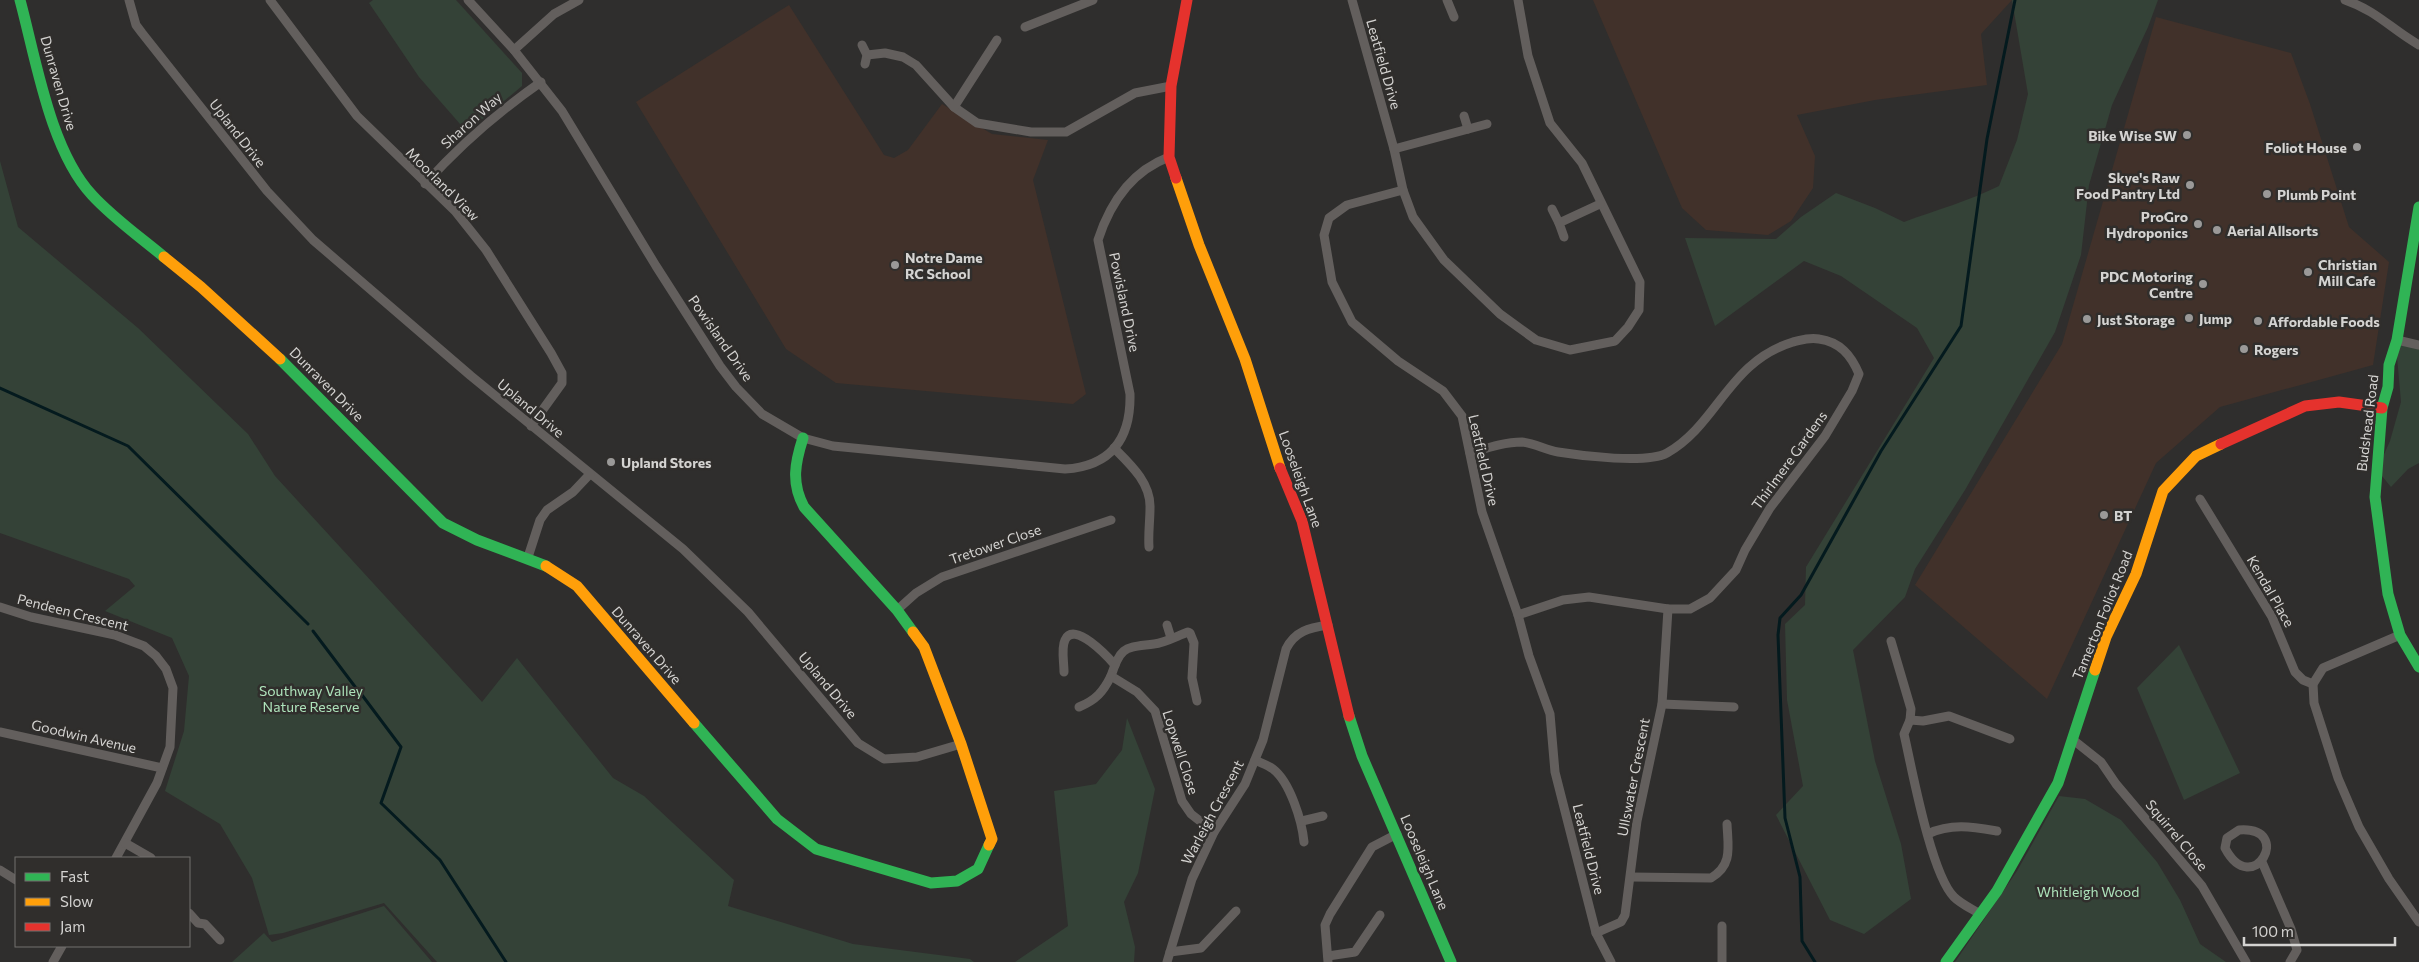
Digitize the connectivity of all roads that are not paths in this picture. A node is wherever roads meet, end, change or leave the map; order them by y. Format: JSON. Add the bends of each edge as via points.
{"nodes":[{"id":1,"x":20,"y":0,"type":"edge"},
{"id":2,"x":129,"y":0,"type":"edge"},
{"id":3,"x":270,"y":0,"type":"edge"},
{"id":4,"x":468,"y":0,"type":"edge"},
{"id":5,"x":580,"y":0,"type":"edge"},
{"id":6,"x":1093,"y":0,"type":"edge"},
{"id":7,"x":1187,"y":0,"type":"edge"},
{"id":8,"x":1352,"y":0,"type":"edge"},
{"id":9,"x":1447,"y":0,"type":"edge"},
{"id":10,"x":1518,"y":0,"type":"edge"},
{"id":11,"x":2345,"y":0,"type":"edge"},
{"id":12,"x":1454,"y":17,"type":"dead end"},
{"id":13,"x":1025,"y":28,"type":"dead end"},
{"id":14,"x":997,"y":40,"type":"dead end"},
{"id":15,"x":2419,"y":44,"type":"edge"},
{"id":16,"x":862,"y":45,"type":"dead end"},
{"id":17,"x":514,"y":50,"type":"junction"},
{"id":18,"x":541,"y":82,"type":"junction"},
{"id":19,"x":1171,"y":86,"type":"junction"},
{"id":20,"x":954,"y":107,"type":"junction"},
{"id":21,"x":1464,"y":116,"type":"dead end"},
{"id":22,"x":1487,"y":124,"type":"dead end"},
{"id":23,"x":1468,"y":130,"type":"junction"},
{"id":24,"x":1394,"y":149,"type":"junction"},
{"id":25,"x":1169,"y":157,"type":"junction"},
{"id":26,"x":425,"y":184,"type":"junction"},
{"id":27,"x":1403,"y":190,"type":"junction"},
{"id":28,"x":1600,"y":204,"type":"junction"},
{"id":29,"x":2419,"y":207,"type":"edge"},
{"id":30,"x":1552,"y":209,"type":"dead end"},
{"id":31,"x":1559,"y":223,"type":"junction"},
{"id":32,"x":1564,"y":236,"type":"dead end"},
{"id":33,"x":2397,"y":340,"type":"junction"},
{"id":34,"x":2419,"y":345,"type":"edge"},
{"id":35,"x":2382,"y":408,"type":"junction"},
{"id":36,"x":532,"y":426,"type":"junction"},
{"id":37,"x":803,"y":438,"type":"junction"},
{"id":38,"x":1114,"y":448,"type":"junction"},
{"id":39,"x":1470,"y":453,"type":"junction"},
{"id":40,"x":590,"y":474,"type":"junction"},
{"id":41,"x":2200,"y":499,"type":"dead end"},
{"id":42,"x":2214,"y":502,"type":"dead end"},
{"id":43,"x":2206,"y":508,"type":"junction"},
{"id":44,"x":1111,"y":520,"type":"dead end"},
{"id":45,"x":1149,"y":548,"type":"dead end"},
{"id":46,"x":528,"y":557,"type":"junction"},
{"id":47,"x":0,"y":607,"type":"edge"},
{"id":48,"x":1668,"y":609,"type":"junction"},
{"id":49,"x":897,"y":610,"type":"junction"},
{"id":50,"x":1518,"y":614,"type":"junction"},
{"id":51,"x":1166,"y":625,"type":"dead end"},
{"id":52,"x":1328,"y":625,"type":"junction"},
{"id":53,"x":2400,"y":635,"type":"junction"},
{"id":54,"x":1171,"y":638,"type":"junction"},
{"id":55,"x":1891,"y":641,"type":"dead end"},
{"id":56,"x":1115,"y":665,"type":"junction"},
{"id":57,"x":2419,"y":667,"type":"edge"},
{"id":58,"x":1064,"y":672,"type":"dead end"},
{"id":59,"x":1111,"y":676,"type":"junction"},
{"id":60,"x":2313,"y":684,"type":"junction"},
{"id":61,"x":1197,"y":701,"type":"dead end"},
{"id":62,"x":1662,"y":704,"type":"junction"},
{"id":63,"x":1079,"y":707,"type":"dead end"},
{"id":64,"x":1734,"y":707,"type":"dead end"},
{"id":65,"x":1910,"y":720,"type":"junction"},
{"id":66,"x":0,"y":732,"type":"edge"},
{"id":67,"x":2010,"y":739,"type":"dead end"},
{"id":68,"x":2072,"y":739,"type":"junction"},
{"id":69,"x":961,"y":744,"type":"junction"},
{"id":70,"x":1255,"y":760,"type":"junction"},
{"id":71,"x":162,"y":768,"type":"junction"},
{"id":72,"x":1323,"y":816,"type":"dead end"},
{"id":73,"x":1302,"y":821,"type":"junction"},
{"id":74,"x":1727,"y":824,"type":"dead end"},
{"id":75,"x":1998,"y":831,"type":"dead end"},
{"id":76,"x":1214,"y":832,"type":"junction"},
{"id":77,"x":1397,"y":834,"type":"junction"},
{"id":78,"x":1928,"y":834,"type":"junction"},
{"id":79,"x":1304,"y":842,"type":"dead end"},
{"id":80,"x":125,"y":843,"type":"junction"},
{"id":81,"x":117,"y":857,"type":"edge"},
{"id":82,"x":149,"y":857,"type":"edge"},
{"id":83,"x":2262,"y":862,"type":"junction"},
{"id":84,"x":0,"y":870,"type":"edge"},
{"id":85,"x":1631,"y":877,"type":"junction"},
{"id":86,"x":15,"y":879,"type":"edge"},
{"id":87,"x":1236,"y":911,"type":"dead end"},
{"id":88,"x":190,"y":914,"type":"edge"},
{"id":89,"x":1980,"y":914,"type":"junction"},
{"id":90,"x":1380,"y":915,"type":"dead end"},
{"id":91,"x":2419,"y":922,"type":"edge"},
{"id":92,"x":1722,"y":926,"type":"dead end"},
{"id":93,"x":1596,"y":933,"type":"junction"},
{"id":94,"x":220,"y":940,"type":"dead end"},
{"id":95,"x":61,"y":947,"type":"edge"},
{"id":96,"x":1170,"y":952,"type":"junction"},
{"id":97,"x":1328,"y":959,"type":"edge"},
{"id":98,"x":53,"y":962,"type":"edge"},
{"id":99,"x":1167,"y":962,"type":"edge"},
{"id":100,"x":1451,"y":962,"type":"edge"},
{"id":101,"x":1611,"y":962,"type":"edge"},
{"id":102,"x":1722,"y":962,"type":"edge"},
{"id":103,"x":1946,"y":962,"type":"edge"},
{"id":104,"x":2246,"y":962,"type":"edge"},
{"id":105,"x":2290,"y":962,"type":"edge"}],
"edges":[{"from":1,"to":46,"type":"street","name":"Dunraven Drive","via":[[55,130],[73,168],[92,194],[292,370],[443,523],[462,535]]},
{"from":2,"to":36,"type":"street","name":"Upland Drive","via":[[136,25],[267,192],[313,240]]},
{"from":3,"to":26,"type":"street","name":"Moorland View","via":[[357,116]]},
{"from":4,"to":17,"type":"street","name":"Powisland Drive"},
{"from":5,"to":17,"type":"street","via":[[554,14]]},
{"from":6,"to":13,"type":"street"},
{"from":7,"to":19,"type":"street","name":"Looseleigh Lane"},
{"from":8,"to":24,"type":"street","name":"Leatfield Drive"},
{"from":9,"to":12,"type":"street"},
{"from":10,"to":28,"type":"street","via":[[1528,56],[1550,123],[1582,163]]},
{"from":11,"to":15,"type":"street","via":[[2372,11],[2400,35]]},
{"from":14,"to":20,"type":"street"},
{"from":16,"to":20,"type":"street","via":[[866,60],[886,53],[903,57],[916,65]]},
{"from":17,"to":18,"type":"street","name":"Powisland Drive"},
{"from":18,"to":26,"type":"street","name":"Sharon Way","via":[[470,137]]},
{"from":18,"to":37,"type":"street","name":"Powisland Drive","via":[[720,366],[762,414]]},
{"from":19,"to":20,"type":"street","via":[[1135,93],[1066,132],[1031,132],[977,123]]},
{"from":19,"to":25,"type":"street","name":"Looseleigh Lane"},
{"from":21,"to":23,"type":"street"},
{"from":22,"to":23,"type":"street"},
{"from":23,"to":24,"type":"street"},
{"from":24,"to":27,"type":"street","name":"Leatfield Drive"},
{"from":25,"to":38,"type":"street","name":"Powisland Drive","via":[[1134,177],[1105,218],[1098,240],[1130,394],[1128,426]]},
{"from":25,"to":52,"type":"street","name":"Looseleigh Lane","via":[[1196,237],[1245,359],[1274,453],[1302,521]]},
{"from":26,"to":36,"type":"street","name":"Moorland View","via":[[455,211],[486,250],[562,373],[562,383]]},
{"from":27,"to":28,"type":"street","via":[[1413,217],[1451,266],[1500,314],[1536,340],[1570,350],[1615,341],[1639,310],[1640,282]]},
{"from":27,"to":39,"type":"street","name":"Leatfield Drive","via":[[1348,205],[1329,218],[1324,236],[1332,282],[1352,322],[1398,361],[1443,391],[1462,416]]},
{"from":28,"to":31,"type":"street"},
{"from":29,"to":33,"type":"street","name":"Budshead Road"},
{"from":30,"to":31,"type":"street"},
{"from":31,"to":32,"type":"street"},
{"from":33,"to":34,"type":"street"},
{"from":33,"to":35,"type":"street","name":"Budshead Road"},
{"from":35,"to":53,"type":"street","name":"Budshead Road","via":[[2375,497],[2388,594]]},
{"from":35,"to":68,"type":"street","name":"Tamerton Foliot Road","via":[[2339,402],[2305,406],[2196,456],[2163,491],[2136,574],[2106,637]]},
{"from":36,"to":40,"type":"street","name":"Upland Drive"},
{"from":37,"to":38,"type":"street","name":"Powisland Drive","via":[[833,446],[1065,469],[1091,465],[1102,460]]},
{"from":37,"to":49,"type":"street","name":"Dunraven Drive","via":[[795,459],[793,477],[796,493],[804,507]]},
{"from":38,"to":45,"type":"street","via":[[1145,484],[1151,506]]},
{"from":39,"to":48,"type":"street","name":"Thirlmere Gardens","via":[[1503,443],[1524,442],[1557,452],[1598,457],[1647,458],[1666,453],[1689,435],[1734,382],[1763,354],[1811,337],[1832,341],[1842,348],[1853,360],[1859,374],[1852,392],[1825,436],[1770,508],[1744,550],[1736,570],[1710,598],[1690,610]]},
{"from":39,"to":50,"type":"street","name":"Leatfield Drive","via":[[1482,512]]},
{"from":40,"to":46,"type":"street","via":[[573,492],[547,510],[540,520]]},
{"from":40,"to":69,"type":"street","name":"Upland Drive","via":[[676,543],[748,612],[858,743],[884,759],[917,758]]},
{"from":41,"to":43,"type":"street","name":"Kendal Place"},
{"from":42,"to":43,"type":"street"},
{"from":43,"to":60,"type":"street","name":"Kendal Place","via":[[2272,617],[2295,672]]},
{"from":44,"to":49,"type":"street","name":"Tretower Close","via":[[942,577]]},
{"from":46,"to":69,"type":"street","name":"Dunraven Drive","via":[[548,565],[577,586],[777,819],[816,849],[931,883],[956,881],[978,869],[992,839]]},
{"from":47,"to":71,"type":"street","name":"Pendeen Crescent","via":[[115,635],[144,646],[156,656],[166,669],[173,688],[170,747]]},
{"from":48,"to":50,"type":"street","name":"Thirlmere Gardens","via":[[1589,598],[1563,600]]},
{"from":48,"to":62,"type":"street","name":"Ullswater Crescent"},
{"from":49,"to":69,"type":"street","name":"Dunraven Drive","via":[[924,647]]},
{"from":50,"to":93,"type":"street","name":"Leatfield Drive","via":[[1550,714],[1555,772]]},
{"from":51,"to":54,"type":"street"},
{"from":52,"to":70,"type":"street","name":"Warleigh Crescent","via":[[1307,628],[1291,640],[1281,661]]},
{"from":52,"to":77,"type":"street","name":"Looseleigh Lane","via":[[1348,714],[1362,756]]},
{"from":53,"to":57,"type":"street","name":"Budshead Road"},
{"from":53,"to":60,"type":"street","via":[[2323,668]]},
{"from":54,"to":56,"type":"street","via":[[1154,644],[1131,646],[1120,655]]},
{"from":54,"to":61,"type":"street","via":[[1188,632],[1193,635],[1192,678]]},
{"from":55,"to":65,"type":"street","via":[[1911,709]]},
{"from":56,"to":58,"type":"street","via":[[1091,642],[1070,634],[1064,643]]},
{"from":56,"to":59,"type":"street"},
{"from":59,"to":63,"type":"street","via":[[1103,692]]},
{"from":59,"to":76,"type":"street","name":"Lopwell Close","via":[[1138,692],[1155,711],[1182,801],[1191,814]]},
{"from":60,"to":91,"type":"street","via":[[2318,718],[2359,827]]},
{"from":62,"to":64,"type":"street"},
{"from":62,"to":85,"type":"street","name":"Ullswater Crescent","via":[[1638,815]]},
{"from":65,"to":67,"type":"street","via":[[1949,716]]},
{"from":65,"to":78,"type":"street","via":[[1904,734]]},
{"from":66,"to":71,"type":"street","name":"Goodwin Avenue"},
{"from":68,"to":89,"type":"street","name":"Tamerton Foliot Road","via":[[2058,783],[1997,891]]},
{"from":68,"to":104,"type":"street","name":"Squirrel Close","via":[[2099,759],[2202,886]]},
{"from":70,"to":73,"type":"street","via":[[1280,775]]},
{"from":70,"to":76,"type":"street","name":"Warleigh Crescent","via":[[1245,784]]},
{"from":71,"to":80,"type":"street","name":"Pendeen Crescent"},
{"from":72,"to":73,"type":"street"},
{"from":73,"to":79,"type":"street"},
{"from":74,"to":85,"type":"street","via":[[1728,858],[1721,872],[1711,878]]},
{"from":75,"to":78,"type":"street","via":[[1969,826],[1940,828]]},
{"from":76,"to":96,"type":"street","name":"Warleigh Crescent","via":[[1192,879]]},
{"from":77,"to":97,"type":"street","via":[[1372,847],[1330,914],[1325,926]]},
{"from":77,"to":100,"type":"street","name":"Looseleigh Lane"},
{"from":78,"to":89,"type":"street","via":[[1945,882],[1954,897]]},
{"from":80,"to":81,"type":"street","name":"Pendeen Crescent"},
{"from":80,"to":82,"type":"street"},
{"from":83,"to":83,"type":"street","name":"Squirrel Close","via":[[2250,866],[2238,864],[2225,848],[2227,838],[2239,830],[2254,830],[2262,835],[2267,848]]},
{"from":83,"to":105,"type":"street","name":"Squirrel Close","via":[[2297,950]]},
{"from":84,"to":86,"type":"street"},
{"from":85,"to":93,"type":"street","name":"Ullswater Crescent","via":[[1621,922]]},
{"from":87,"to":96,"type":"street","via":[[1201,948]]},
{"from":88,"to":94,"type":"street"},
{"from":89,"to":103,"type":"street","name":"Tamerton Foliot Road"},
{"from":90,"to":97,"type":"street","via":[[1355,952]]},
{"from":92,"to":102,"type":"street"},
{"from":93,"to":101,"type":"street","name":"Leatfield Drive"},
{"from":95,"to":98,"type":"street"},
{"from":96,"to":99,"type":"street","name":"Warleigh Crescent"}]}
